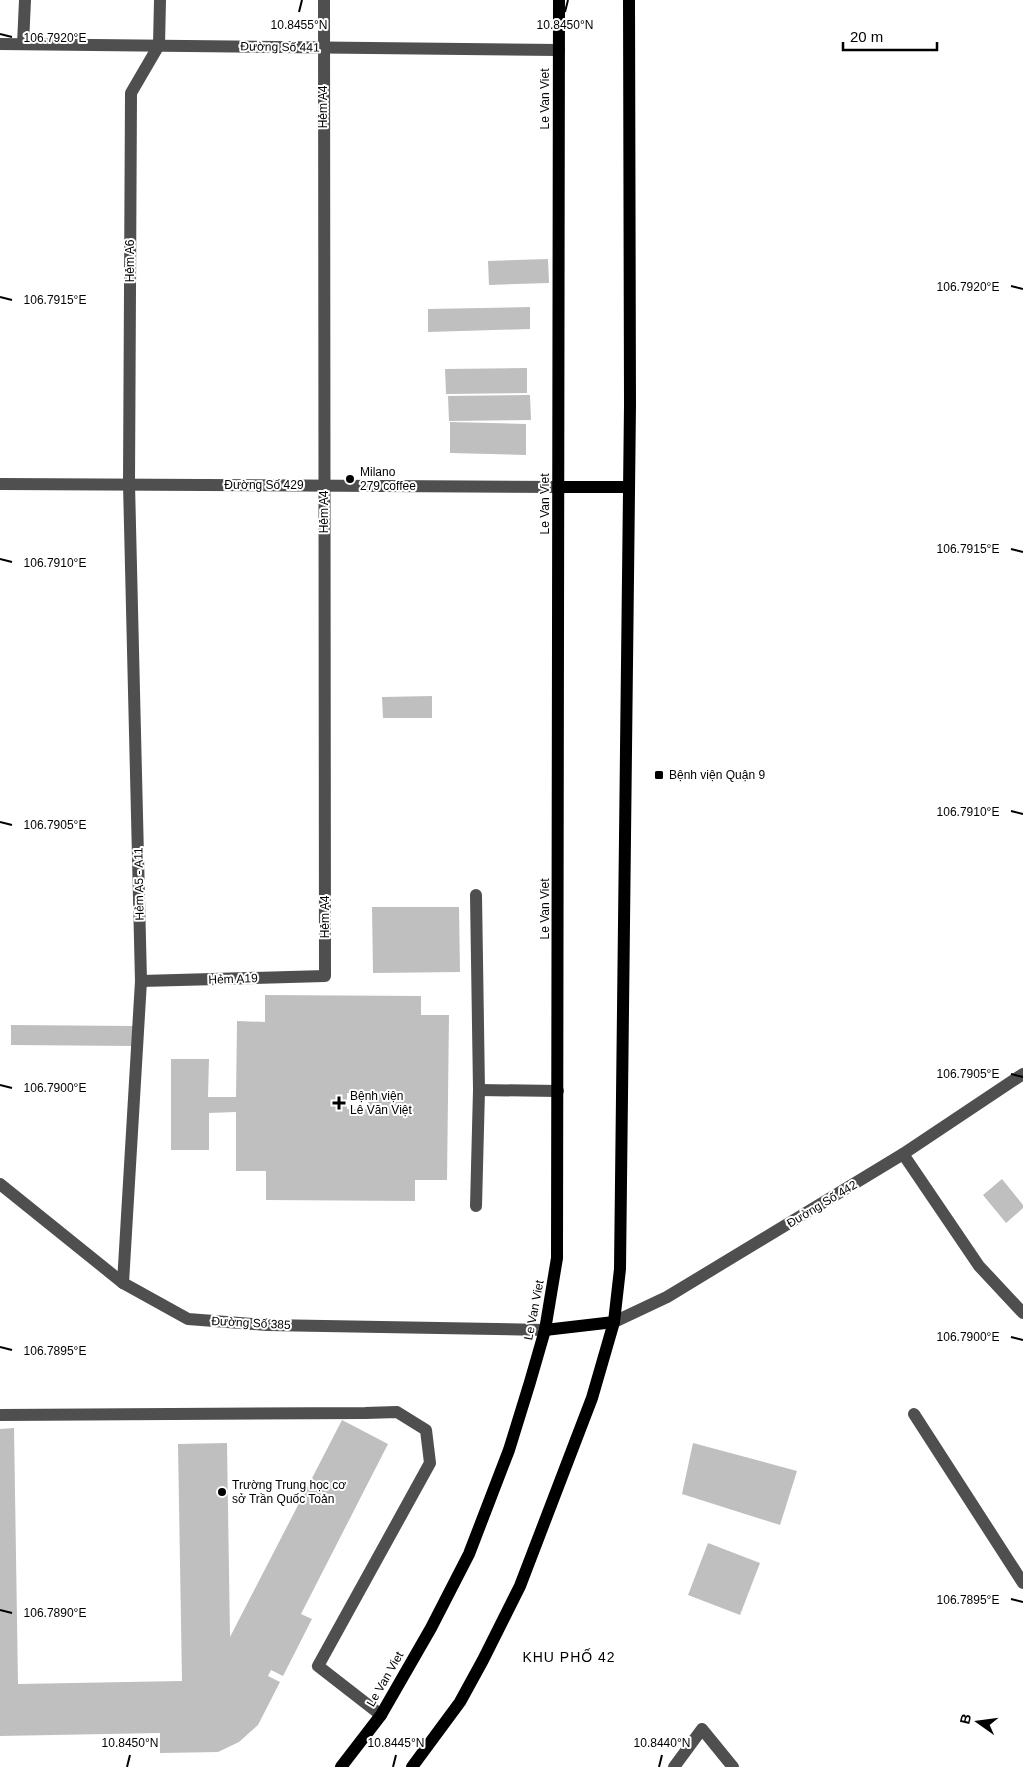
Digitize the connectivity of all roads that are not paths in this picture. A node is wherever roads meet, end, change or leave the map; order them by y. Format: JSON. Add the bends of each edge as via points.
{"nodes":[{"id":1,"x":25,"y":0,"type":"edge"},
{"id":2,"x":160,"y":0,"type":"edge"},
{"id":3,"x":324,"y":0,"type":"edge"},
{"id":4,"x":559,"y":0,"type":"edge"},
{"id":5,"x":629,"y":0,"type":"edge"},
{"id":6,"x":0,"y":44,"type":"edge"},
{"id":7,"x":23,"y":44,"type":"junction"},
{"id":8,"x":159,"y":46,"type":"junction"},
{"id":9,"x":323,"y":48,"type":"junction"},
{"id":10,"x":559,"y":50,"type":"junction"},
{"id":11,"x":0,"y":484,"type":"edge"},
{"id":12,"x":129,"y":484,"type":"junction"},
{"id":13,"x":324,"y":486,"type":"junction"},
{"id":14,"x":559,"y":487,"type":"junction"},
{"id":15,"x":629,"y":487,"type":"junction"},
{"id":16,"x":476,"y":895,"type":"dead end"},
{"id":17,"x":325,"y":976,"type":"joint"},
{"id":18,"x":142,"y":981,"type":"junction"},
{"id":19,"x":1023,"y":1074,"type":"edge"},
{"id":20,"x":479,"y":1090,"type":"junction"},
{"id":21,"x":558,"y":1091,"type":"junction"},
{"id":22,"x":903,"y":1154,"type":"junction"},
{"id":23,"x":0,"y":1184,"type":"edge"},
{"id":24,"x":476,"y":1206,"type":"dead end"},
{"id":25,"x":124,"y":1283,"type":"junction"},
{"id":26,"x":1023,"y":1313,"type":"edge"},
{"id":27,"x":614,"y":1322,"type":"junction"},
{"id":28,"x":546,"y":1330,"type":"junction"},
{"id":29,"x":914,"y":1414,"type":"dead end"},
{"id":30,"x":0,"y":1415,"type":"edge"},
{"id":31,"x":1023,"y":1583,"type":"edge"},
{"id":32,"x":381,"y":1715,"type":"junction"},
{"id":33,"x":341,"y":1767,"type":"edge"},
{"id":34,"x":412,"y":1767,"type":"edge"},
{"id":35,"x":674,"y":1767,"type":"edge"},
{"id":36,"x":733,"y":1767,"type":"edge"}],
"edges":[{"from":1,"to":7,"type":"street"},
{"from":2,"to":8,"type":"street"},
{"from":3,"to":9,"type":"street","name":"Hẻm A4"},
{"from":4,"to":10,"type":"main road","name":"Le Van Viet"},
{"from":5,"to":15,"type":"main road"},
{"from":6,"to":7,"type":"street","name":"Đường Số 441"},
{"from":7,"to":8,"type":"street","name":"Đường Số 441"},
{"from":8,"to":9,"type":"street","name":"Đường Số 441"},
{"from":8,"to":12,"type":"street","name":"Hẻm A6","via":[[131,93]]},
{"from":9,"to":10,"type":"street","name":"Đường Số 441"},
{"from":9,"to":13,"type":"street","name":"Hẻm A4"},
{"from":10,"to":14,"type":"main road","name":"Le Van Viet"},
{"from":11,"to":12,"type":"street","name":"Đường Số 429"},
{"from":12,"to":13,"type":"street","name":"Đường Số 429"},
{"from":12,"to":18,"type":"street","name":"Hẻm A5 - A11"},
{"from":13,"to":14,"type":"street","name":"Đường Số 429"},
{"from":13,"to":17,"type":"street","name":"Hẻm A4"},
{"from":14,"to":15,"type":"main road"},
{"from":14,"to":21,"type":"main road","name":"Le Van Viet"},
{"from":15,"to":27,"type":"main road","via":[[620,1268]]},
{"from":16,"to":20,"type":"street"},
{"from":17,"to":18,"type":"street","name":"Hẻm A19"},
{"from":18,"to":25,"type":"street","name":"Hẻm A5 - A11"},
{"from":19,"to":22,"type":"street","name":"Đường Số 442"},
{"from":20,"to":21,"type":"street"},
{"from":20,"to":24,"type":"street"},
{"from":21,"to":28,"type":"main road","name":"Le Van Viet","via":[[557,1258]]},
{"from":22,"to":26,"type":"street","via":[[979,1266]]},
{"from":22,"to":27,"type":"street","name":"Đường Số 442","via":[[667,1297]]},
{"from":23,"to":25,"type":"street","name":"Đường Số 385"},
{"from":25,"to":28,"type":"street","name":"Đường Số 385","via":[[188,1319],[266,1325]]},
{"from":27,"to":28,"type":"main road"},
{"from":27,"to":34,"type":"main road","via":[[592,1398],[520,1586],[460,1702]]},
{"from":28,"to":32,"type":"main road","name":"Le Van Viet","via":[[509,1450],[470,1554]]},
{"from":29,"to":31,"type":"street"},
{"from":30,"to":32,"type":"street","via":[[397,1412],[426,1430],[430,1463],[318,1666]]},
{"from":32,"to":33,"type":"main road","name":"Le Van Viet"},
{"from":35,"to":36,"type":"street","via":[[702,1729]]}]}
